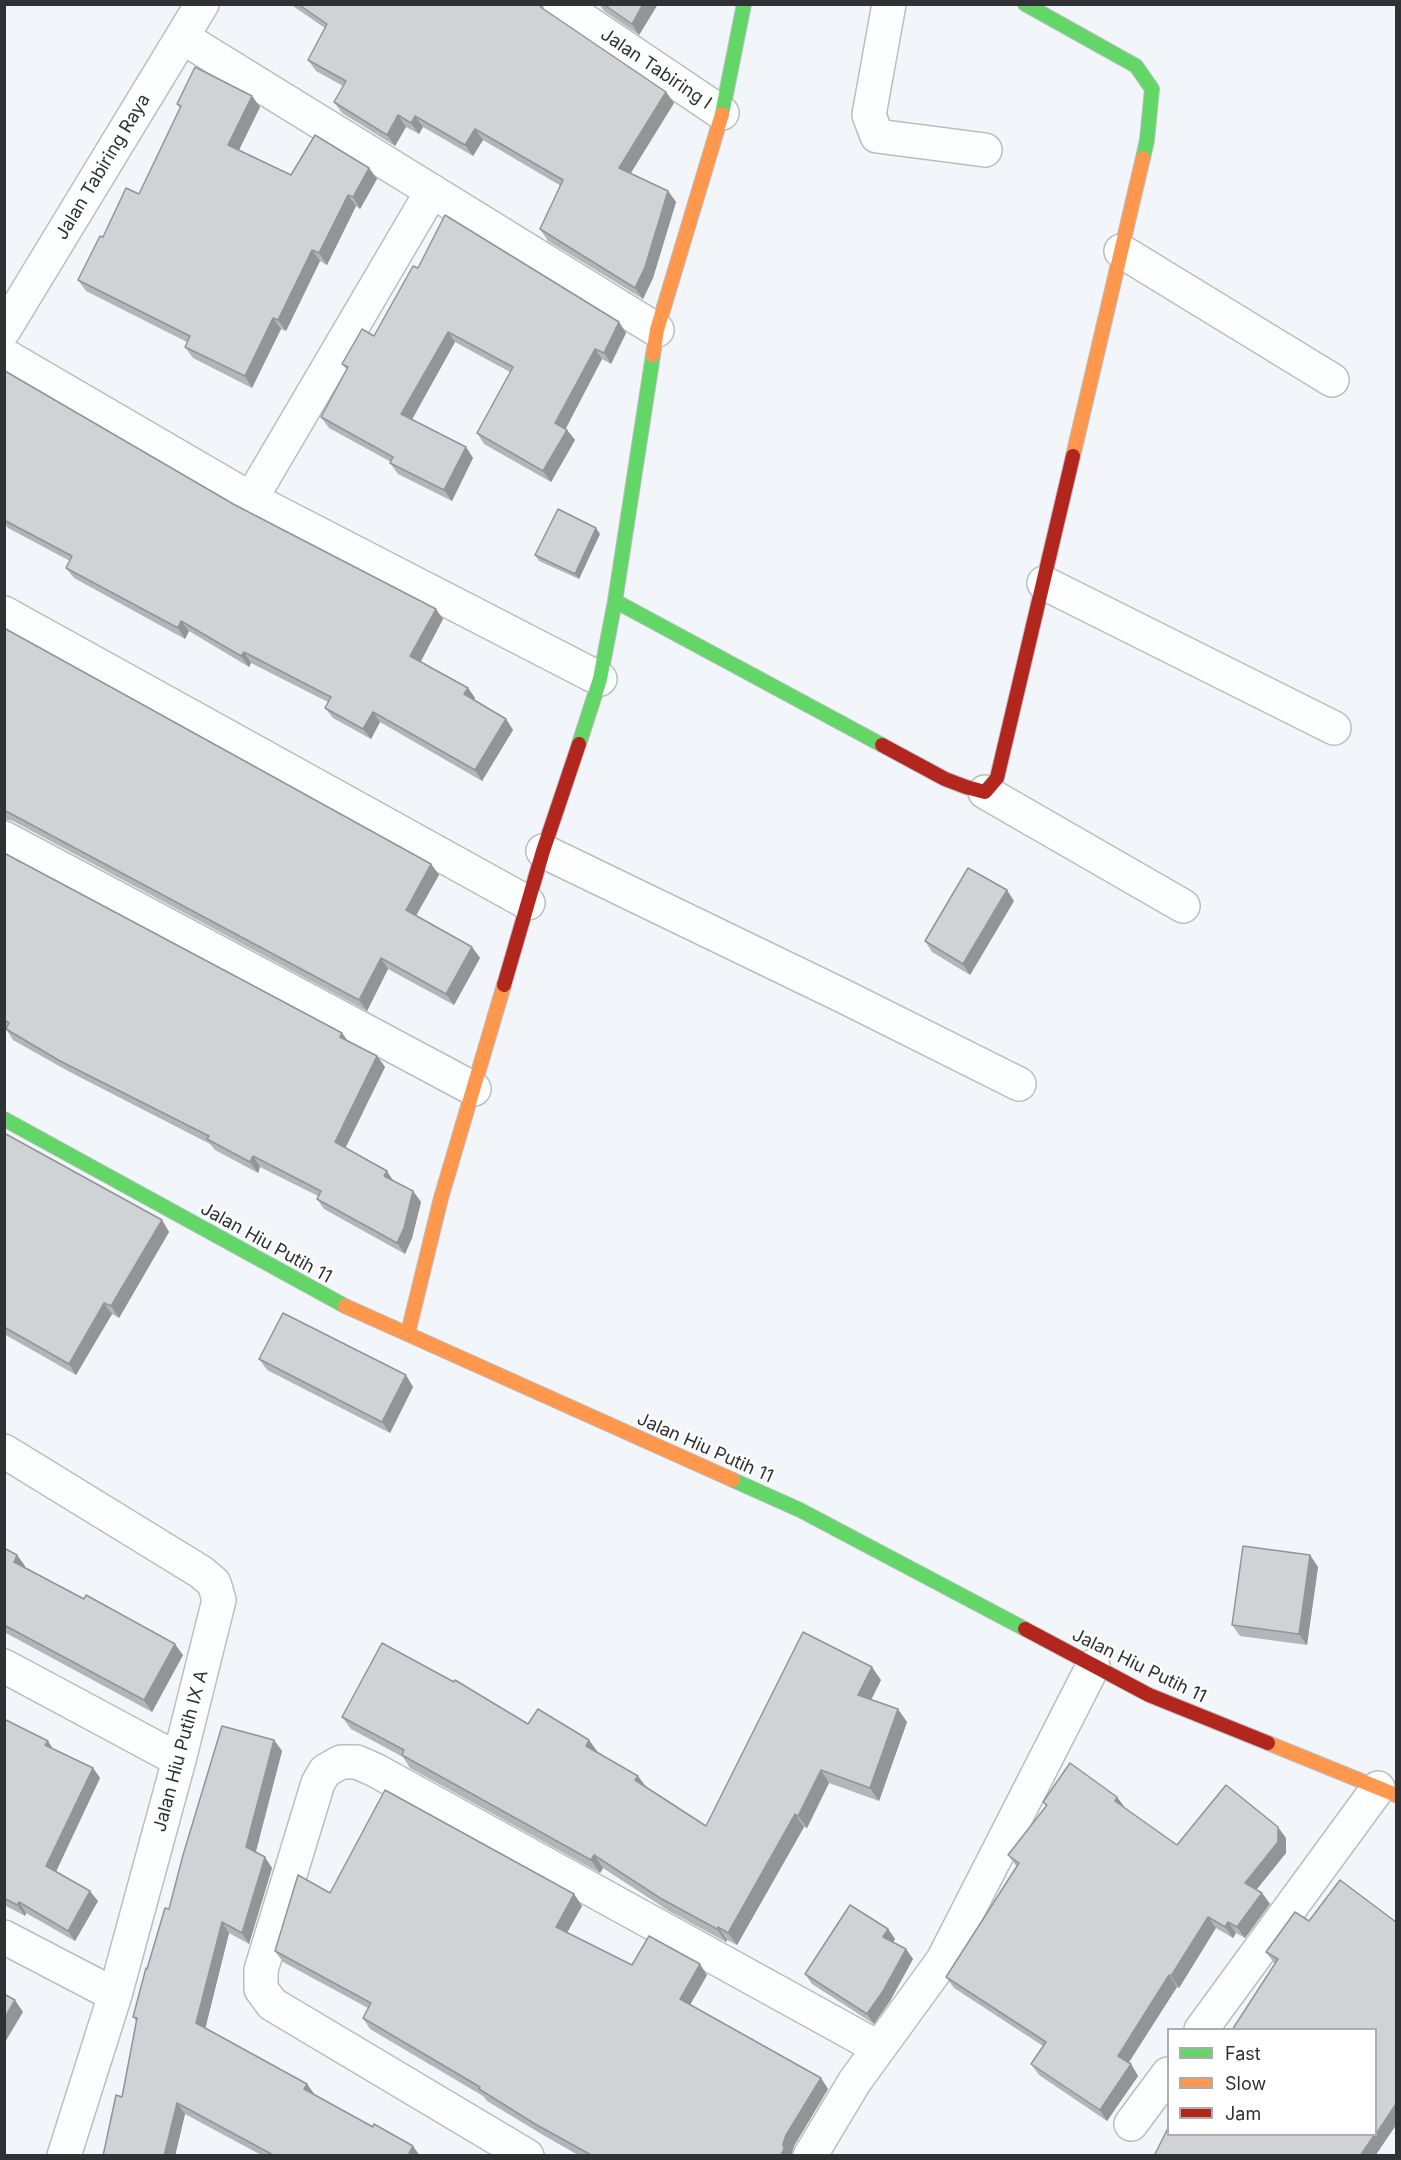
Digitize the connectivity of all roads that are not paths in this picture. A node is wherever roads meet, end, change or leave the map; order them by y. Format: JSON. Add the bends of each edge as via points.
{"nodes":[{"id":1,"x":202,"y":4,"type":"edge"},
{"id":2,"x":560,"y":4,"type":"edge"},
{"id":3,"x":744,"y":4,"type":"edge"},
{"id":4,"x":889,"y":4,"type":"edge"},
{"id":5,"x":1025,"y":4,"type":"edge"},
{"id":6,"x":182,"y":37,"type":"junction"},
{"id":7,"x":722,"y":113,"type":"junction"},
{"id":8,"x":985,"y":150,"type":"dead end"},
{"id":9,"x":432,"y":191,"type":"junction"},
{"id":10,"x":1121,"y":251,"type":"junction"},
{"id":11,"x":4,"y":330,"type":"edge"},
{"id":12,"x":657,"y":330,"type":"junction"},
{"id":13,"x":4,"y":355,"type":"edge"},
{"id":14,"x":1332,"y":380,"type":"dead end"},
{"id":15,"x":251,"y":499,"type":"junction"},
{"id":16,"x":1044,"y":583,"type":"junction"},
{"id":17,"x":615,"y":601,"type":"junction"},
{"id":18,"x":4,"y":614,"type":"edge"},
{"id":19,"x":600,"y":679,"type":"junction"},
{"id":20,"x":1334,"y":728,"type":"dead end"},
{"id":21,"x":985,"y":792,"type":"junction"},
{"id":22,"x":4,"y":838,"type":"edge"},
{"id":23,"x":543,"y":851,"type":"junction"},
{"id":24,"x":528,"y":903,"type":"junction"},
{"id":25,"x":1183,"y":906,"type":"dead end"},
{"id":26,"x":1019,"y":1084,"type":"dead end"},
{"id":27,"x":474,"y":1089,"type":"junction"},
{"id":28,"x":4,"y":1119,"type":"edge"},
{"id":29,"x":408,"y":1333,"type":"junction"},
{"id":30,"x":4,"y":1452,"type":"edge"},
{"id":31,"x":4,"y":1666,"type":"edge"},
{"id":32,"x":1093,"y":1666,"type":"junction"},
{"id":33,"x":180,"y":1760,"type":"junction"},
{"id":34,"x":1387,"y":1792,"type":"edge"},
{"id":35,"x":4,"y":1937,"type":"edge"},
{"id":36,"x":115,"y":1995,"type":"junction"},
{"id":37,"x":1203,"y":2028,"type":"edge"},
{"id":38,"x":879,"y":2048,"type":"junction"},
{"id":39,"x":1167,"y":2075,"type":"edge"},
{"id":40,"x":1131,"y":2124,"type":"dead end"},
{"id":41,"x":64,"y":2156,"type":"edge"},
{"id":42,"x":527,"y":2156,"type":"edge"},
{"id":43,"x":810,"y":2156,"type":"edge"}],
"edges":[{"from":1,"to":6,"type":"street","name":"Jalan Tabiring Raya"},
{"from":2,"to":7,"type":"street","name":"Jalan Tabiring I"},
{"from":3,"to":7,"type":"street"},
{"from":4,"to":8,"type":"street","via":[[869,115],[877,136]]},
{"from":5,"to":10,"type":"street","via":[[1136,66],[1152,89],[1148,140]]},
{"from":6,"to":9,"type":"street"},
{"from":6,"to":11,"type":"street","name":"Jalan Tabiring Raya"},
{"from":7,"to":12,"type":"street"},
{"from":9,"to":12,"type":"street"},
{"from":9,"to":15,"type":"street"},
{"from":10,"to":14,"type":"street"},
{"from":10,"to":16,"type":"street"},
{"from":12,"to":17,"type":"street"},
{"from":13,"to":15,"type":"street"},
{"from":15,"to":19,"type":"street"},
{"from":16,"to":20,"type":"street"},
{"from":16,"to":21,"type":"street","via":[[997,778]]},
{"from":17,"to":19,"type":"street"},
{"from":17,"to":21,"type":"street","via":[[945,779]]},
{"from":18,"to":24,"type":"street"},
{"from":19,"to":23,"type":"street"},
{"from":21,"to":25,"type":"street"},
{"from":22,"to":27,"type":"street"},
{"from":23,"to":24,"type":"street"},
{"from":23,"to":26,"type":"street"},
{"from":24,"to":27,"type":"street"},
{"from":27,"to":29,"type":"street","via":[[441,1198]]},
{"from":28,"to":29,"type":"street","name":"Jalan Hiu Putih 11","via":[[334,1301]]},
{"from":29,"to":32,"type":"street","name":"Jalan Hiu Putih 11","via":[[800,1510]]},
{"from":30,"to":33,"type":"street","name":"Jalan Hiu Putih IX A","via":[[214,1583],[219,1600]]},
{"from":31,"to":33,"type":"street"},
{"from":32,"to":34,"type":"street","name":"Jalan Hiu Putih 11","via":[[1149,1695]]},
{"from":32,"to":38,"type":"street","via":[[944,1960]]},
{"from":33,"to":36,"type":"street","name":"Jalan Hiu Putih IX A"},
{"from":34,"to":37,"type":"street"},
{"from":35,"to":36,"type":"street"},
{"from":36,"to":41,"type":"street","name":"Jalan Hiu Putih IX A"},
{"from":38,"to":42,"type":"street","via":[[375,1770],[357,1762],[341,1761],[325,1771],[318,1783],[261,1970],[261,1989],[272,2004]]},
{"from":38,"to":43,"type":"street"},
{"from":39,"to":40,"type":"street"}]}
